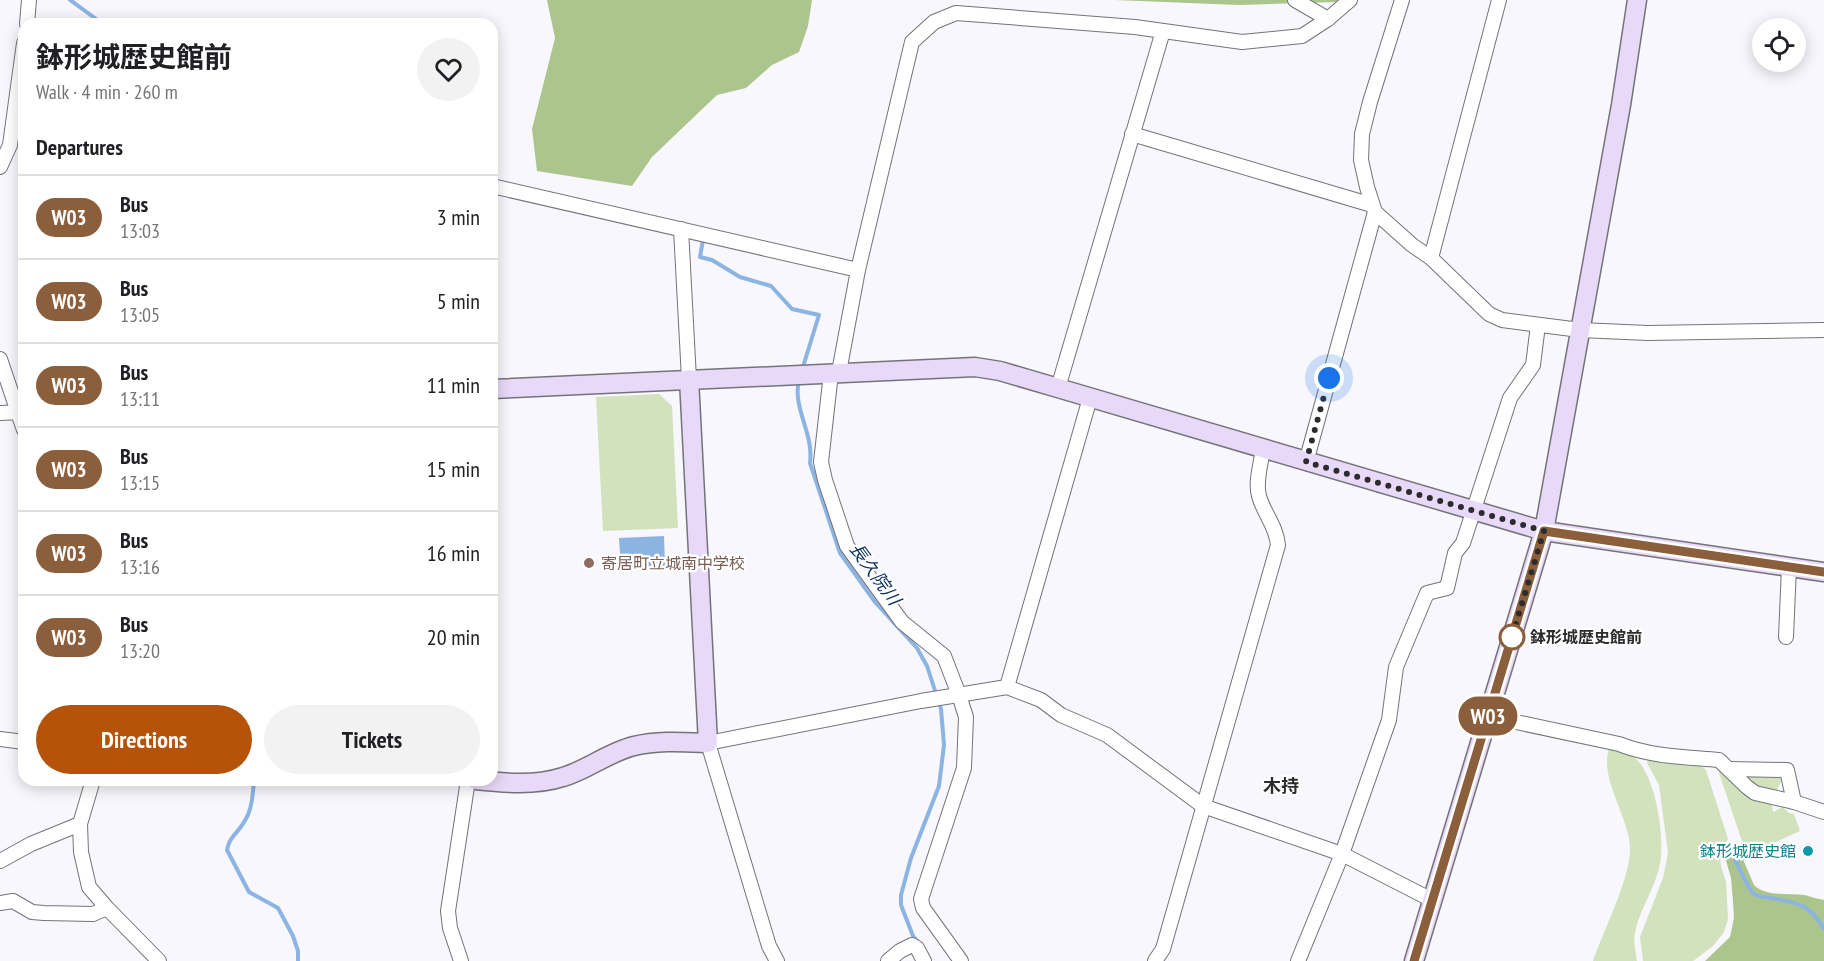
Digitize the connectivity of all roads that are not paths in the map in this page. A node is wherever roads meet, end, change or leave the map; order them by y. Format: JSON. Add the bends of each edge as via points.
{"nodes":[{"id":1,"x":29,"y":0,"type":"edge"},
{"id":2,"x":1295,"y":0,"type":"edge"},
{"id":3,"x":1350,"y":0,"type":"edge"},
{"id":4,"x":1402,"y":0,"type":"edge"},
{"id":5,"x":1499,"y":0,"type":"edge"},
{"id":6,"x":1637,"y":0,"type":"edge"},
{"id":7,"x":28,"y":18,"type":"edge"},
{"id":8,"x":1328,"y":19,"type":"junction"},
{"id":9,"x":1162,"y":31,"type":"junction"},
{"id":10,"x":18,"y":87,"type":"edge"},
{"id":11,"x":1132,"y":134,"type":"junction"},
{"id":12,"x":0,"y":167,"type":"edge"},
{"id":13,"x":498,"y":187,"type":"edge"},
{"id":14,"x":1374,"y":209,"type":"junction"},
{"id":15,"x":681,"y":229,"type":"junction"},
{"id":16,"x":1431,"y":258,"type":"junction"},
{"id":17,"x":858,"y":270,"type":"junction"},
{"id":18,"x":1538,"y":325,"type":"junction"},
{"id":19,"x":1580,"y":330,"type":"junction"},
{"id":20,"x":1824,"y":330,"type":"edge"},
{"id":21,"x":0,"y":359,"type":"edge"},
{"id":22,"x":835,"y":373,"type":"junction"},
{"id":23,"x":689,"y":379,"type":"junction"},
{"id":24,"x":1058,"y":388,"type":"junction"},
{"id":25,"x":498,"y":389,"type":"edge"},
{"id":26,"x":1090,"y":398,"type":"junction"},
{"id":27,"x":18,"y":407,"type":"edge"},
{"id":28,"x":18,"y":412,"type":"edge"},
{"id":29,"x":0,"y":413,"type":"edge"},
{"id":30,"x":1263,"y":449,"type":"junction"},
{"id":31,"x":1306,"y":462,"type":"junction"},
{"id":32,"x":1474,"y":511,"type":"junction"},
{"id":33,"x":1544,"y":531,"type":"junction"},
{"id":34,"x":1789,"y":567,"type":"junction"},
{"id":35,"x":1824,"y":572,"type":"edge"},
{"id":36,"x":1786,"y":637,"type":"dead end"},
{"id":37,"x":1007,"y":687,"type":"junction"},
{"id":38,"x":959,"y":695,"type":"junction"},
{"id":39,"x":1488,"y":716,"type":"junction"},
{"id":40,"x":0,"y":739,"type":"edge"},
{"id":41,"x":18,"y":741,"type":"edge"},
{"id":42,"x":708,"y":742,"type":"junction"},
{"id":43,"x":1729,"y":770,"type":"junction"},
{"id":44,"x":498,"y":783,"type":"edge"},
{"id":45,"x":91,"y":786,"type":"edge"},
{"id":46,"x":467,"y":786,"type":"edge"},
{"id":47,"x":1794,"y":802,"type":"junction"},
{"id":48,"x":1203,"y":806,"type":"junction"},
{"id":49,"x":1824,"y":812,"type":"edge"},
{"id":50,"x":80,"y":824,"type":"junction"},
{"id":51,"x":1341,"y":854,"type":"junction"},
{"id":52,"x":0,"y":861,"type":"edge"},
{"id":53,"x":1432,"y":900,"type":"junction"},
{"id":54,"x":0,"y":903,"type":"edge"},
{"id":55,"x":107,"y":908,"type":"junction"},
{"id":56,"x":159,"y":961,"type":"edge"},
{"id":57,"x":461,"y":961,"type":"edge"},
{"id":58,"x":777,"y":961,"type":"edge"},
{"id":59,"x":888,"y":961,"type":"edge"},
{"id":60,"x":924,"y":961,"type":"edge"},
{"id":61,"x":961,"y":961,"type":"edge"},
{"id":62,"x":1155,"y":961,"type":"edge"},
{"id":63,"x":1298,"y":961,"type":"edge"},
{"id":64,"x":1414,"y":961,"type":"edge"}],
"edges":[{"from":1,"to":7,"type":"street"},
{"from":2,"to":8,"type":"street"},
{"from":3,"to":8,"type":"street"},
{"from":4,"to":14,"type":"street","via":[[1362,134],[1361,160]]},
{"from":5,"to":16,"type":"street"},
{"from":6,"to":19,"type":"street"},
{"from":8,"to":9,"type":"street","via":[[1302,36],[1289,39],[1242,42]]},
{"from":9,"to":11,"type":"street"},
{"from":9,"to":17,"type":"street","via":[[956,13],[934,22],[912,42]]},
{"from":10,"to":12,"type":"street","via":[[10,145]]},
{"from":11,"to":14,"type":"street"},
{"from":11,"to":24,"type":"street"},
{"from":13,"to":15,"type":"street"},
{"from":14,"to":16,"type":"street"},
{"from":14,"to":31,"type":"street"},
{"from":15,"to":17,"type":"street"},
{"from":15,"to":23,"type":"street"},
{"from":16,"to":18,"type":"street","via":[[1489,314],[1502,320]]},
{"from":17,"to":22,"type":"street"},
{"from":18,"to":19,"type":"street"},
{"from":18,"to":32,"type":"street","via":[[1533,365],[1510,398]]},
{"from":19,"to":20,"type":"street"},
{"from":19,"to":33,"type":"street"},
{"from":21,"to":27,"type":"street"},
{"from":22,"to":23,"type":"street"},
{"from":22,"to":24,"type":"street","via":[[975,367]]},
{"from":22,"to":38,"type":"street","via":[[821,462],[847,546],[902,622],[944,656]]},
{"from":23,"to":25,"type":"street"},
{"from":23,"to":42,"type":"street"},
{"from":24,"to":26,"type":"street"},
{"from":26,"to":30,"type":"street"},
{"from":26,"to":37,"type":"street"},
{"from":28,"to":29,"type":"street"},
{"from":30,"to":31,"type":"street"},
{"from":30,"to":48,"type":"street","via":[[1257,489],[1277,532],[1278,545]]},
{"from":31,"to":32,"type":"street"},
{"from":32,"to":33,"type":"street"},
{"from":32,"to":51,"type":"street","via":[[1463,543],[1455,553],[1447,588],[1427,593],[1396,667],[1389,720]]},
{"from":33,"to":34,"type":"street"},
{"from":33,"to":39,"type":"street"},
{"from":34,"to":35,"type":"street"},
{"from":34,"to":36,"type":"street"},
{"from":37,"to":38,"type":"street"},
{"from":37,"to":48,"type":"street","via":[[1107,735]]},
{"from":38,"to":42,"type":"street"},
{"from":38,"to":61,"type":"street","via":[[966,717],[964,768],[921,899],[923,908]]},
{"from":39,"to":43,"type":"street","via":[[1619,744],[1638,752],[1719,760]]},
{"from":39,"to":53,"type":"street"},
{"from":40,"to":41,"type":"street"},
{"from":42,"to":44,"type":"street","via":[[633,746],[562,778]]},
{"from":42,"to":58,"type":"street","via":[[769,946]]},
{"from":43,"to":47,"type":"street","via":[[1755,793]]},
{"from":43,"to":47,"type":"street","via":[[1787,770]]},
{"from":45,"to":50,"type":"street"},
{"from":46,"to":57,"type":"street","via":[[448,911]]},
{"from":47,"to":49,"type":"street"},
{"from":48,"to":51,"type":"street"},
{"from":48,"to":62,"type":"street","via":[[1162,949]]},
{"from":50,"to":52,"type":"street"},
{"from":50,"to":55,"type":"street","via":[[89,887]]},
{"from":51,"to":53,"type":"street"},
{"from":51,"to":63,"type":"street"},
{"from":53,"to":64,"type":"street"},
{"from":54,"to":55,"type":"street","via":[[13,901],[32,912],[44,913],[93,914]]},
{"from":55,"to":56,"type":"street"},
{"from":59,"to":60,"type":"street","via":[[912,945]]}]}
